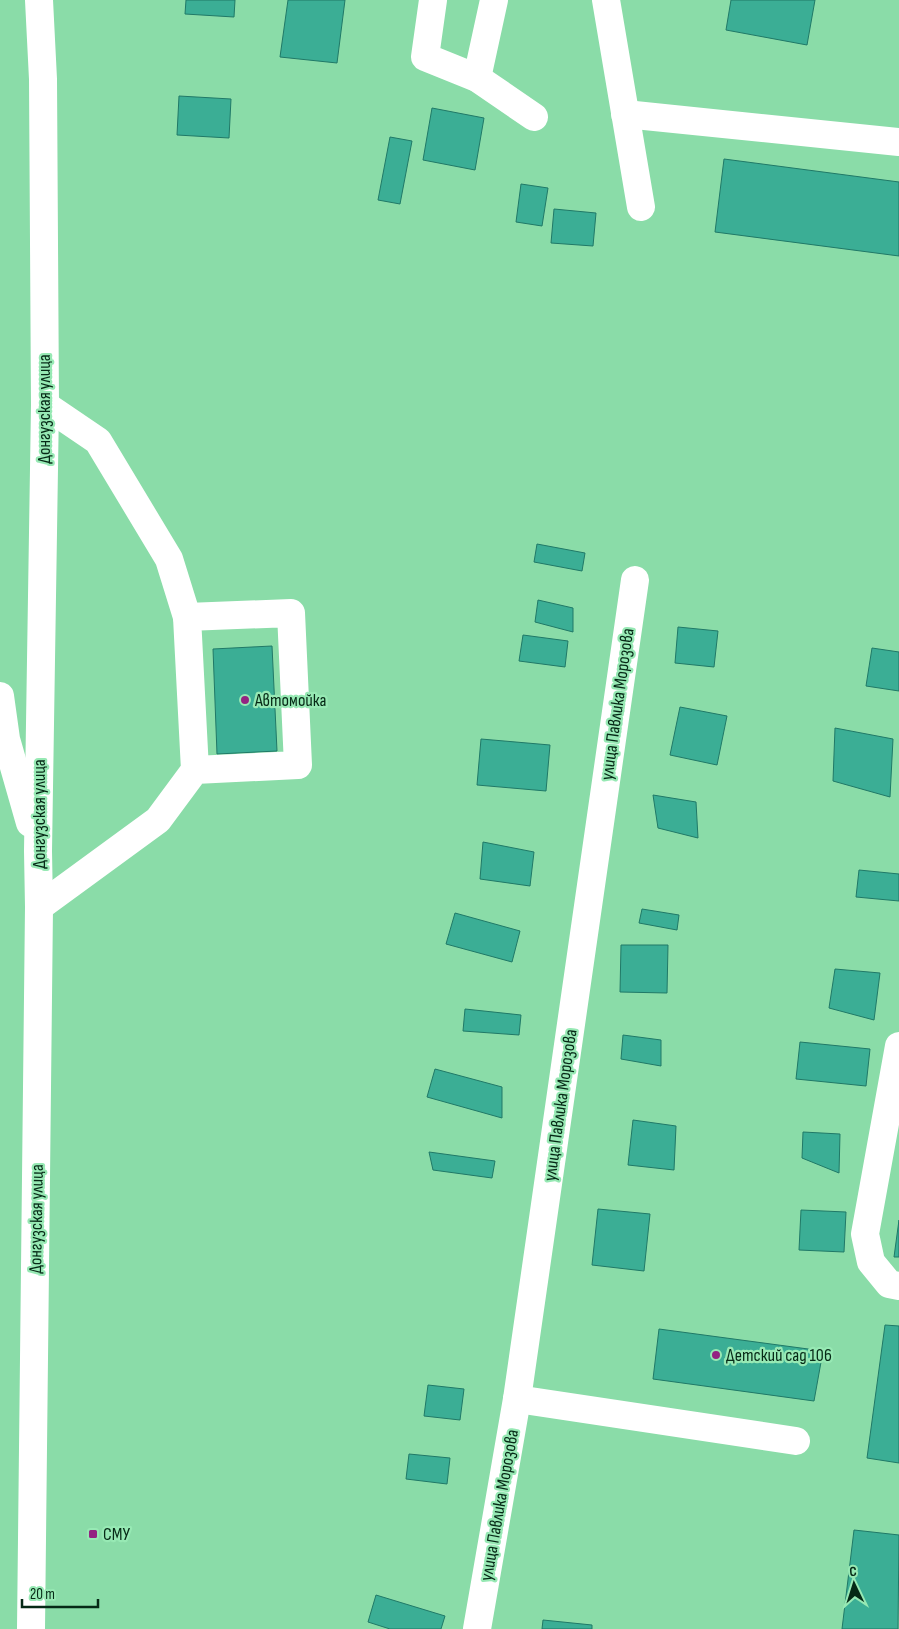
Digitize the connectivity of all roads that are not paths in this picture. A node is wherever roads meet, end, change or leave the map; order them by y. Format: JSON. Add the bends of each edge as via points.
{"nodes":[{"id":1,"x":39,"y":0,"type":"edge"},
{"id":2,"x":434,"y":0,"type":"edge"},
{"id":3,"x":494,"y":0,"type":"edge"},
{"id":4,"x":606,"y":0,"type":"edge"},
{"id":5,"x":477,"y":78,"type":"junction"},
{"id":6,"x":625,"y":114,"type":"junction"},
{"id":7,"x":534,"y":117,"type":"dead end"},
{"id":8,"x":899,"y":142,"type":"edge"},
{"id":9,"x":641,"y":207,"type":"dead end"},
{"id":10,"x":45,"y":406,"type":"junction"},
{"id":11,"x":635,"y":580,"type":"dead end"},
{"id":12,"x":187,"y":617,"type":"junction"},
{"id":13,"x":0,"y":696,"type":"edge"},
{"id":14,"x":195,"y":770,"type":"junction"},
{"id":15,"x":38,"y":851,"type":"junction"},
{"id":16,"x":39,"y":907,"type":"junction"},
{"id":17,"x":899,"y":1046,"type":"edge"},
{"id":18,"x":899,"y":1286,"type":"edge"},
{"id":19,"x":517,"y":1399,"type":"junction"},
{"id":20,"x":796,"y":1440,"type":"dead end"},
{"id":21,"x":31,"y":1629,"type":"edge"},
{"id":22,"x":477,"y":1629,"type":"edge"}],
"edges":[{"from":1,"to":10,"type":"main road","name":"Донгузская улица","via":[[43,79]]},
{"from":2,"to":5,"type":"main road","via":[[425,58]]},
{"from":3,"to":5,"type":"main road"},
{"from":4,"to":6,"type":"main road"},
{"from":5,"to":7,"type":"main road"},
{"from":6,"to":8,"type":"main road"},
{"from":6,"to":9,"type":"main road"},
{"from":10,"to":12,"type":"main road","via":[[98,441],[169,558]]},
{"from":10,"to":15,"type":"main road","name":"Донгузская улица"},
{"from":11,"to":19,"type":"main road","name":"улица Павлика Морозова"},
{"from":12,"to":14,"type":"main road"},
{"from":12,"to":14,"type":"main road","via":[[291,613],[298,765]]},
{"from":13,"to":15,"type":"main road","via":[[6,739]]},
{"from":14,"to":16,"type":"main road","via":[[158,820]]},
{"from":15,"to":16,"type":"main road","name":"Донгузская улица"},
{"from":16,"to":21,"type":"main road","name":"Донгузская улица"},
{"from":17,"to":18,"type":"main road","via":[[865,1234],[872,1262],[889,1284]]},
{"from":19,"to":20,"type":"main road"},
{"from":19,"to":22,"type":"main road","name":"улица Павлика Морозова"}]}
